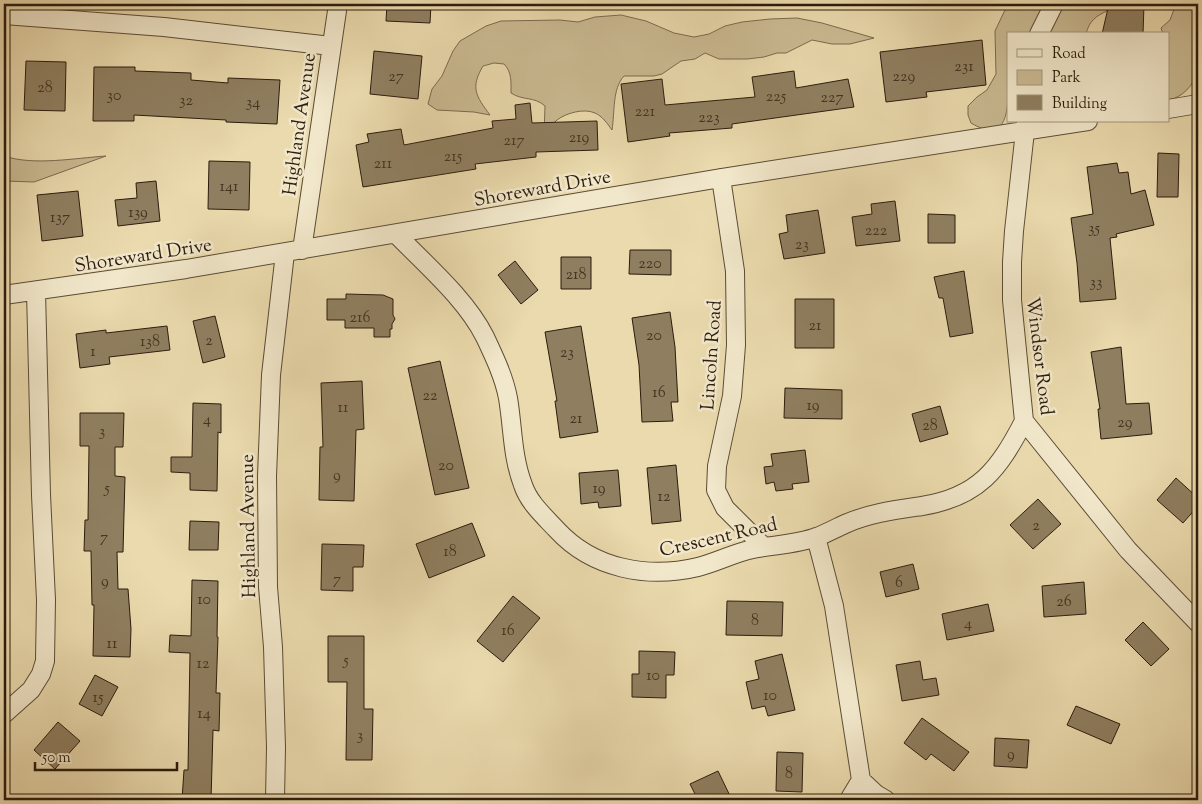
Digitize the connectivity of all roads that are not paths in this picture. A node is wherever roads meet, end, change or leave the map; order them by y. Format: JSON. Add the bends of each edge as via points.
{"nodes":[{"id":1,"x":338,"y":4,"type":"edge"},
{"id":2,"x":1054,"y":4,"type":"edge"},
{"id":3,"x":4,"y":15,"type":"edge"},
{"id":4,"x":1040,"y":32,"type":"edge"},
{"id":5,"x":331,"y":46,"type":"junction"},
{"id":6,"x":1198,"y":104,"type":"edge"},
{"id":7,"x":1170,"y":109,"type":"edge"},
{"id":8,"x":1075,"y":122,"type":"edge"},
{"id":9,"x":1025,"y":126,"type":"edge"},
{"id":10,"x":721,"y":178,"type":"junction"},
{"id":11,"x":396,"y":234,"type":"junction"},
{"id":12,"x":293,"y":252,"type":"junction"},
{"id":13,"x":36,"y":291,"type":"junction"},
{"id":14,"x":4,"y":295,"type":"edge"},
{"id":15,"x":1024,"y":421,"type":"junction"},
{"id":16,"x":816,"y":537,"type":"junction"},
{"id":17,"x":764,"y":547,"type":"junction"},
{"id":18,"x":1198,"y":623,"type":"edge"},
{"id":19,"x":4,"y":714,"type":"edge"},
{"id":20,"x":860,"y":780,"type":"junction"},
{"id":21,"x":275,"y":800,"type":"edge"},
{"id":22,"x":849,"y":800,"type":"edge"},
{"id":23,"x":886,"y":800,"type":"edge"}],
"edges":[{"from":1,"to":5,"type":"street","name":"Highland Avenue"},
{"from":2,"to":4,"type":"street"},
{"from":3,"to":5,"type":"street","via":[[164,27]]},
{"from":5,"to":12,"type":"street","name":"Highland Avenue"},
{"from":6,"to":7,"type":"street"},
{"from":8,"to":9,"type":"street","name":"Shoreward Drive"},
{"from":9,"to":10,"type":"street","name":"Shoreward Drive"},
{"from":9,"to":15,"type":"street","name":"Windsor Road","via":[[1013,241],[1012,290]]},
{"from":10,"to":11,"type":"street","name":"Shoreward Drive"},
{"from":10,"to":17,"type":"street","name":"Lincoln Road","via":[[735,271],[736,344],[732,396],[717,466],[716,490],[725,508]]},
{"from":11,"to":12,"type":"street","name":"Shoreward Drive"},
{"from":11,"to":17,"type":"street","name":"Crescent Road","via":[[456,296],[480,327],[508,397],[514,456],[523,486],[533,504],[566,540],[609,565],[660,572],[699,567]]},
{"from":12,"to":13,"type":"street","name":"Shoreward Drive"},
{"from":12,"to":21,"type":"street","name":"Highland Avenue","via":[[271,375],[266,476]]},
{"from":13,"to":14,"type":"street","name":"Shoreward Drive"},
{"from":13,"to":19,"type":"street","via":[[45,661],[31,690]]},
{"from":15,"to":16,"type":"street","name":"Crescent Road","via":[[993,472],[962,495],[938,503],[867,515]]},
{"from":15,"to":18,"type":"street","name":"Windsor Road","via":[[1128,550]]},
{"from":16,"to":17,"type":"street","name":"Crescent Road"},
{"from":16,"to":20,"type":"street","via":[[834,606]]},
{"from":20,"to":22,"type":"street"},
{"from":20,"to":23,"type":"street"}]}
